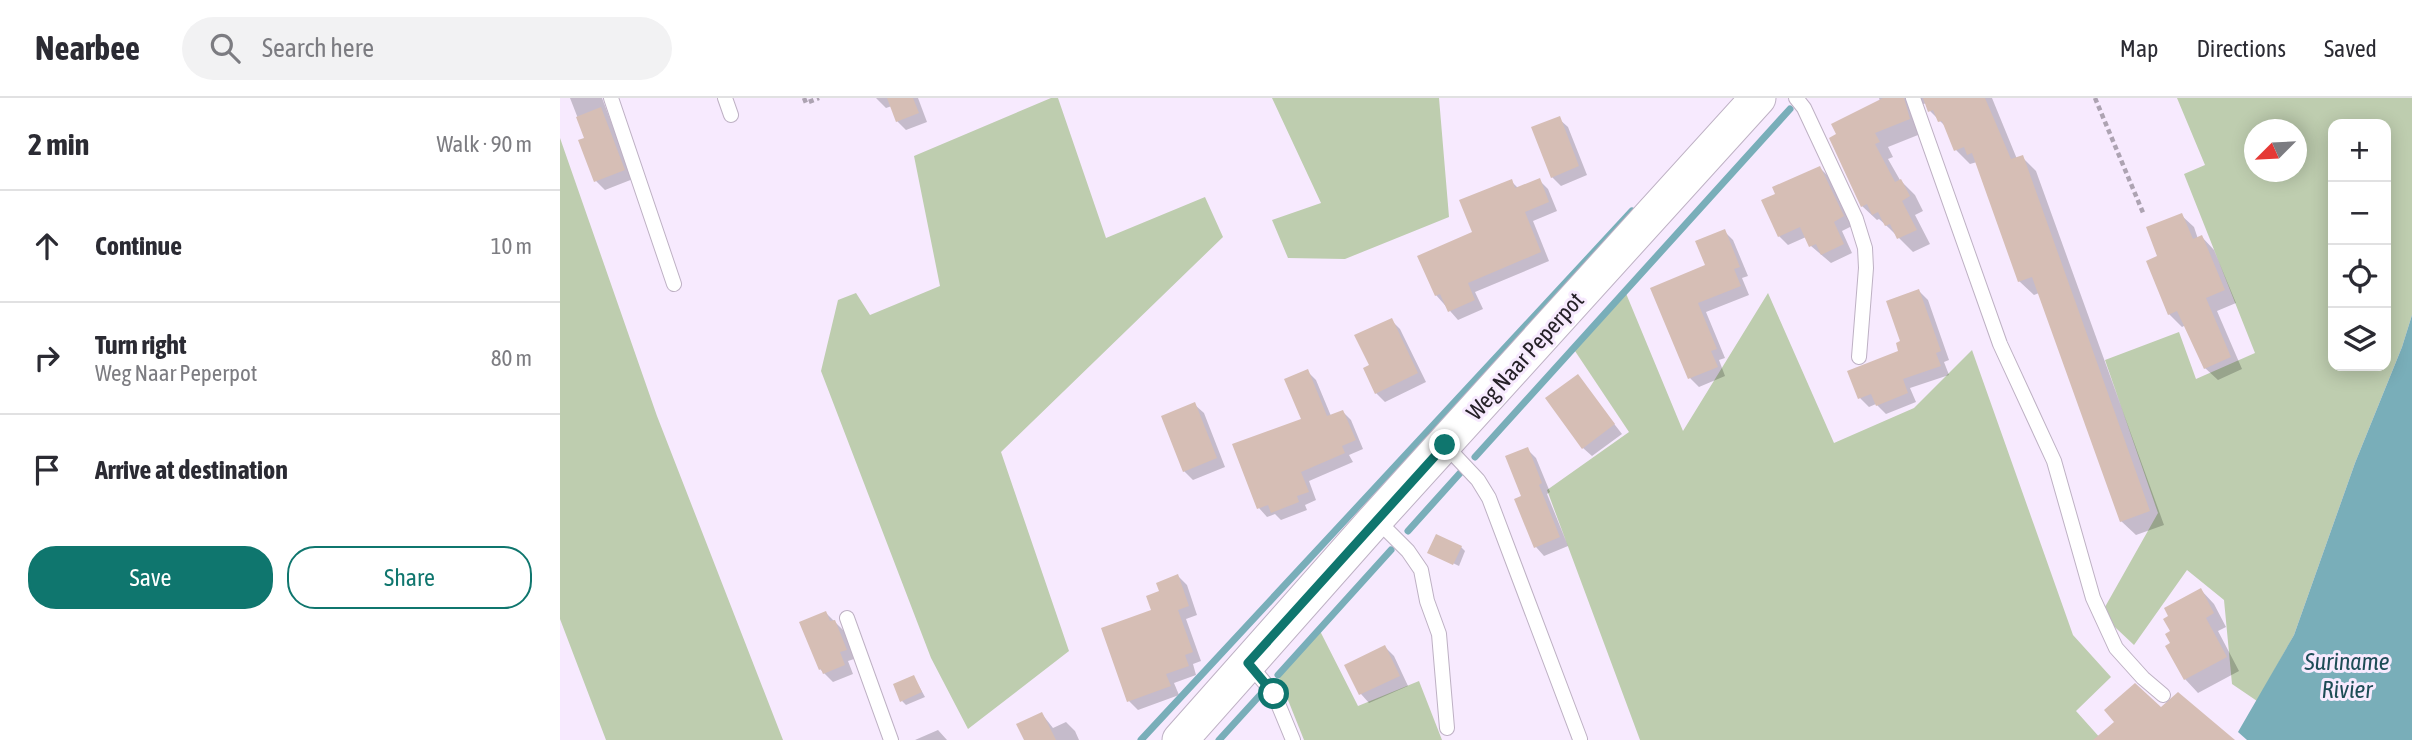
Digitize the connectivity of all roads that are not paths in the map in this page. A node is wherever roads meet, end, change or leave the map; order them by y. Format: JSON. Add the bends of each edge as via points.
{"nodes":[{"id":1,"x":611,"y":98,"type":"edge"},
{"id":2,"x":725,"y":98,"type":"edge"},
{"id":3,"x":1758,"y":98,"type":"edge"},
{"id":4,"x":1796,"y":98,"type":"edge"},
{"id":5,"x":1913,"y":98,"type":"edge"},
{"id":6,"x":731,"y":115,"type":"dead end"},
{"id":7,"x":674,"y":284,"type":"dead end"},
{"id":8,"x":1859,"y":357,"type":"dead end"},
{"id":9,"x":1445,"y":445,"type":"junction"},
{"id":10,"x":1376,"y":519,"type":"junction"},
{"id":11,"x":847,"y":618,"type":"dead end"},
{"id":12,"x":1248,"y":663,"type":"junction"},
{"id":13,"x":2163,"y":695,"type":"dead end"},
{"id":14,"x":1447,"y":728,"type":"dead end"},
{"id":15,"x":1580,"y":739,"type":"edge"},
{"id":16,"x":891,"y":740,"type":"edge"},
{"id":17,"x":1180,"y":740,"type":"edge"},
{"id":18,"x":1293,"y":740,"type":"edge"}],
"edges":[{"from":1,"to":7,"type":"lane"},
{"from":2,"to":6,"type":"lane"},
{"from":3,"to":9,"type":"street","name":"Weg Naar Peperpot"},
{"from":4,"to":8,"type":"lane","via":[[1856,219],[1865,248]]},
{"from":5,"to":13,"type":"lane","via":[[2000,344],[2054,461],[2094,598],[2116,648]]},
{"from":9,"to":10,"type":"street","name":"Weg Naar Peperpot"},
{"from":9,"to":15,"type":"lane","via":[[1489,498]]},
{"from":10,"to":12,"type":"street","name":"Weg Naar Peperpot"},
{"from":10,"to":14,"type":"lane","via":[[1421,570],[1439,634]]},
{"from":11,"to":16,"type":"lane"},
{"from":12,"to":17,"type":"street","name":"Weg Naar Peperpot"},
{"from":12,"to":18,"type":"lane","via":[[1274,694]]}]}
